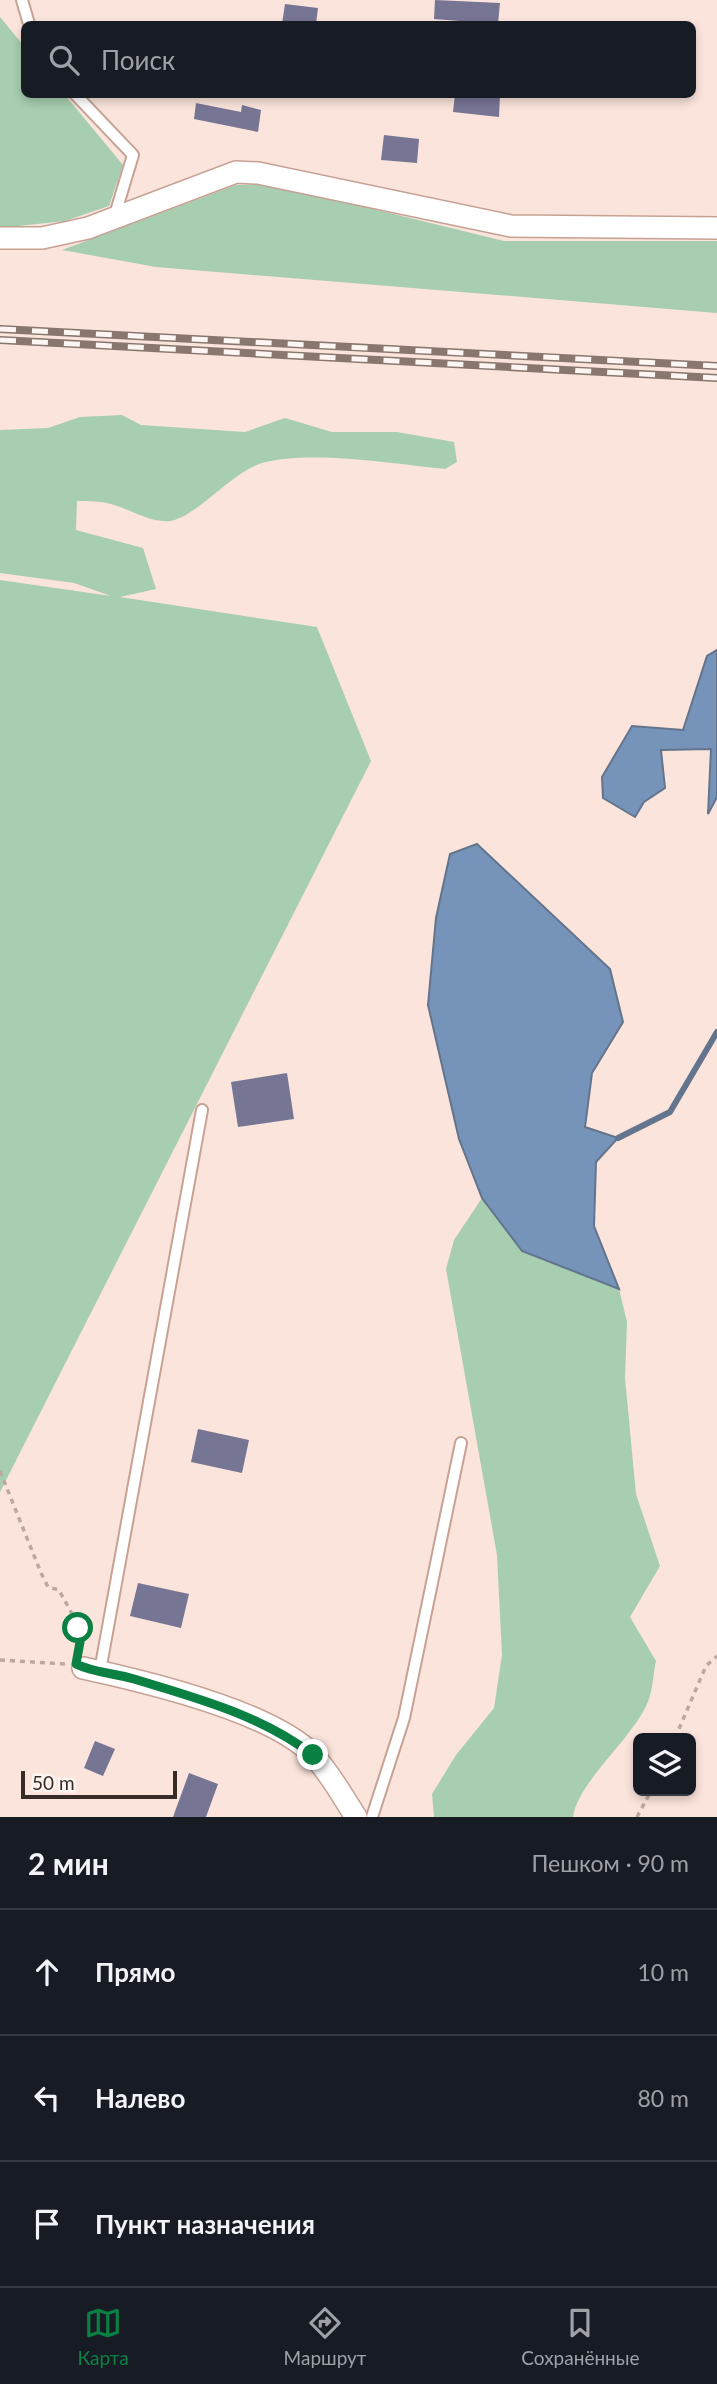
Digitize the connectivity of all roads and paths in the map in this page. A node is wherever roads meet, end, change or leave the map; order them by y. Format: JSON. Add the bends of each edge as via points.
{"nodes":[{"id":1,"x":22,"y":0,"type":"edge"},
{"id":2,"x":28,"y":21,"type":"edge"},
{"id":3,"x":79,"y":98,"type":"edge"},
{"id":4,"x":114,"y":218,"type":"junction"},
{"id":5,"x":717,"y":228,"type":"edge"},
{"id":6,"x":0,"y":238,"type":"edge"},
{"id":7,"x":202,"y":1110,"type":"dead end"},
{"id":8,"x":461,"y":1443,"type":"dead end"},
{"id":9,"x":0,"y":1471,"type":"edge"},
{"id":10,"x":717,"y":1656,"type":"edge"},
{"id":11,"x":0,"y":1660,"type":"edge"},
{"id":12,"x":86,"y":1668,"type":"junction"},
{"id":13,"x":676,"y":1733,"type":"edge"},
{"id":14,"x":648,"y":1796,"type":"edge"},
{"id":15,"x":356,"y":1817,"type":"edge"},
{"id":16,"x":372,"y":1817,"type":"edge"},
{"id":17,"x":637,"y":1817,"type":"edge"}],
"edges":[{"from":1,"to":2,"type":"lane"},
{"from":3,"to":4,"type":"lane","via":[[132,155]]},
{"from":4,"to":5,"type":"street","via":[[236,172],[512,226]]},
{"from":4,"to":6,"type":"street","via":[[42,238]]},
{"from":7,"to":12,"type":"lane"},
{"from":8,"to":16,"type":"lane","via":[[404,1718]]},
{"from":9,"to":12,"type":"path","via":[[41,1573],[48,1587],[59,1590],[78,1628]]},
{"from":10,"to":13,"type":"path","via":[[706,1666]]},
{"from":11,"to":12,"type":"path"},
{"from":12,"to":15,"type":"street","via":[[251,1718],[291,1738],[313,1755]]},
{"from":14,"to":17,"type":"path"}]}
